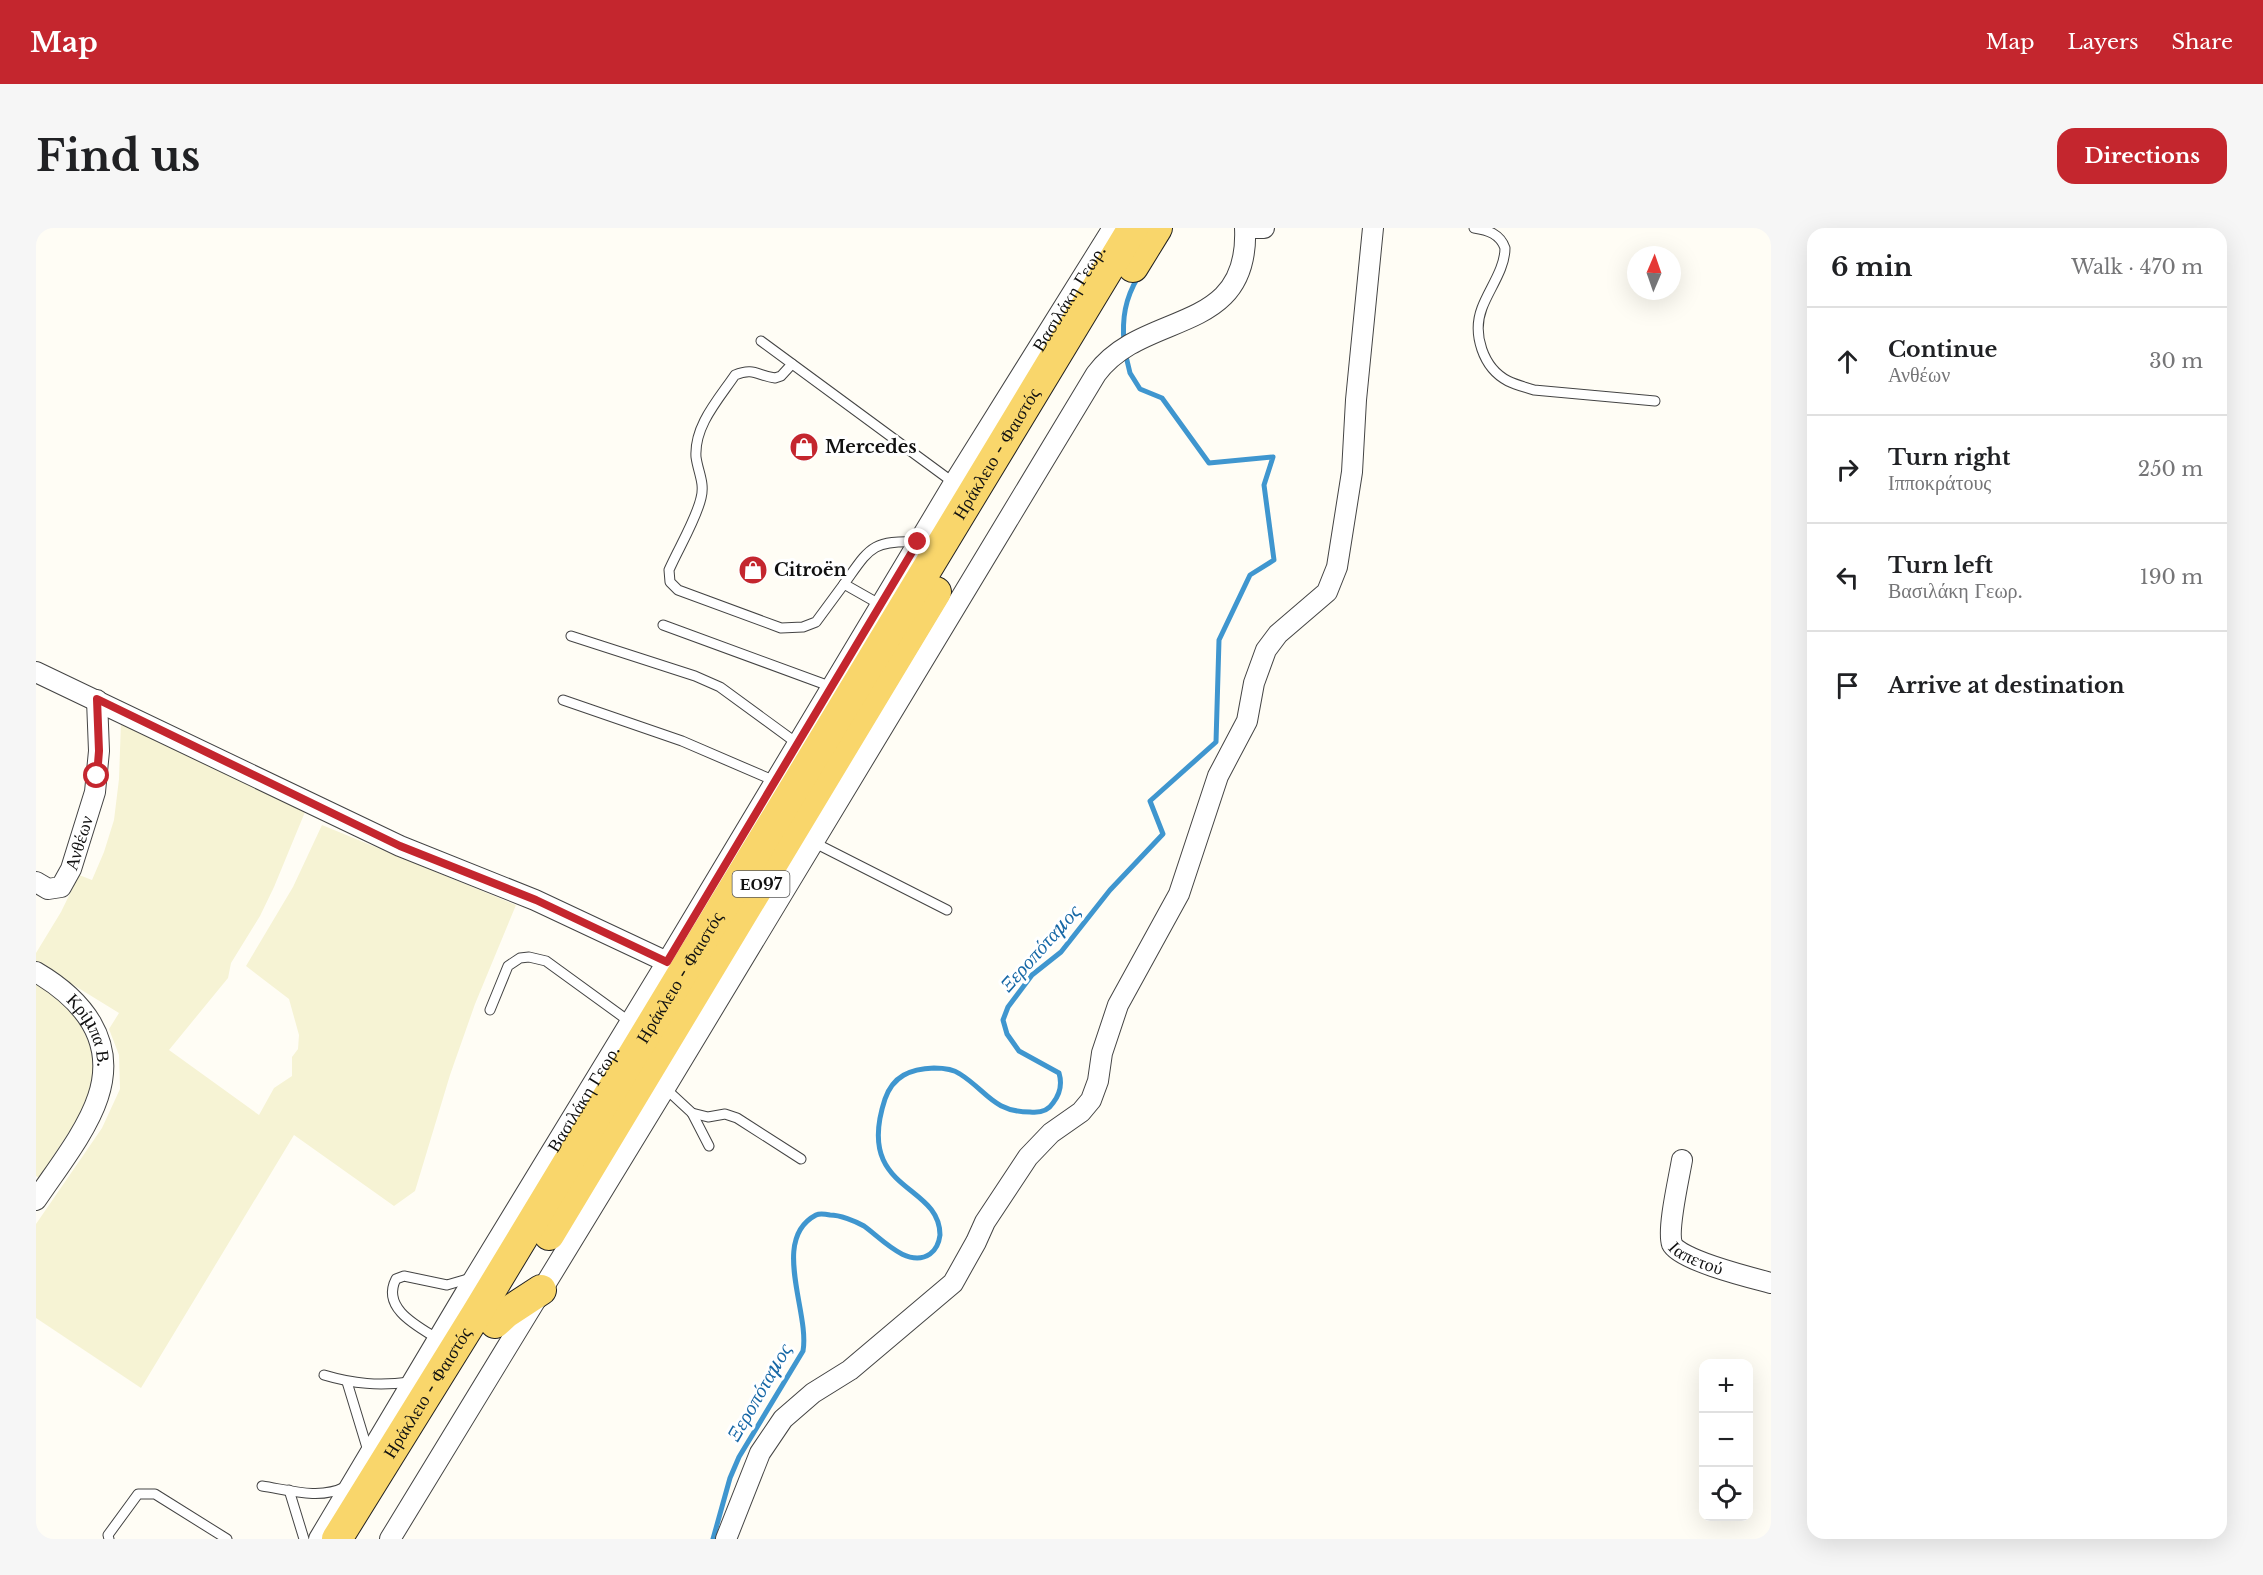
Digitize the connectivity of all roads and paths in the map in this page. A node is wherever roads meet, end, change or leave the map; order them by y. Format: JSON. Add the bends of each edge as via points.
{"nodes":[{"id":1,"x":1113,"y":228,"type":"edge"},
{"id":2,"x":1133,"y":228,"type":"edge"},
{"id":3,"x":1157,"y":228,"type":"edge"},
{"id":4,"x":1245,"y":228,"type":"edge"},
{"id":5,"x":1251,"y":228,"type":"edge"},
{"id":6,"x":1264,"y":228,"type":"edge"},
{"id":7,"x":1373,"y":228,"type":"edge"},
{"id":8,"x":1474,"y":228,"type":"edge"},
{"id":9,"x":761,"y":341,"type":"dead end"},
{"id":10,"x":792,"y":364,"type":"junction"},
{"id":11,"x":1655,"y":401,"type":"dead end"},
{"id":12,"x":998,"y":450,"type":"junction"},
{"id":13,"x":954,"y":483,"type":"junction"},
{"id":14,"x":918,"y":542,"type":"junction"},
{"id":15,"x":844,"y":584,"type":"junction"},
{"id":16,"x":881,"y":604,"type":"junction"},
{"id":17,"x":663,"y":625,"type":"dead end"},
{"id":18,"x":571,"y":636,"type":"dead end"},
{"id":19,"x":36,"y":672,"type":"edge"},
{"id":20,"x":832,"y":687,"type":"junction"},
{"id":21,"x":97,"y":699,"type":"junction"},
{"id":22,"x":563,"y":700,"type":"dead end"},
{"id":23,"x":798,"y":744,"type":"junction"},
{"id":24,"x":775,"y":781,"type":"junction"},
{"id":25,"x":813,"y":842,"type":"junction"},
{"id":26,"x":36,"y":882,"type":"edge"},
{"id":27,"x":947,"y":910,"type":"dead end"},
{"id":28,"x":667,"y":962,"type":"junction"},
{"id":29,"x":36,"y":972,"type":"edge"},
{"id":30,"x":490,"y":1010,"type":"dead end"},
{"id":31,"x":630,"y":1022,"type":"junction"},
{"id":32,"x":671,"y":1033,"type":"junction"},
{"id":33,"x":665,"y":1088,"type":"junction"},
{"id":34,"x":692,"y":1113,"type":"junction"},
{"id":35,"x":709,"y":1146,"type":"dead end"},
{"id":36,"x":801,"y":1159,"type":"dead end"},
{"id":37,"x":1682,"y":1160,"type":"dead end"},
{"id":38,"x":36,"y":1200,"type":"edge"},
{"id":39,"x":476,"y":1275,"type":"junction"},
{"id":40,"x":1771,"y":1283,"type":"edge"},
{"id":41,"x":541,"y":1290,"type":"junction"},
{"id":42,"x":495,"y":1323,"type":"junction"},
{"id":43,"x":438,"y":1339,"type":"junction"},
{"id":44,"x":324,"y":1376,"type":"dead end"},
{"id":45,"x":347,"y":1382,"type":"junction"},
{"id":46,"x":413,"y":1382,"type":"junction"},
{"id":47,"x":369,"y":1456,"type":"junction"},
{"id":48,"x":353,"y":1484,"type":"junction"},
{"id":49,"x":262,"y":1486,"type":"dead end"},
{"id":50,"x":289,"y":1490,"type":"junction"},
{"id":51,"x":731,"y":1537,"type":"edge"},
{"id":52,"x":109,"y":1539,"type":"edge"},
{"id":53,"x":227,"y":1539,"type":"edge"},
{"id":54,"x":304,"y":1539,"type":"edge"},
{"id":55,"x":319,"y":1539,"type":"edge"},
{"id":56,"x":337,"y":1539,"type":"edge"},
{"id":57,"x":362,"y":1539,"type":"edge"},
{"id":58,"x":390,"y":1539,"type":"edge"}],
"edges":[{"from":1,"to":13,"type":"street","name":"Βασιλάκη Γεωρ."},
{"from":2,"to":12,"type":"main road","name":"Ηράκλειο - Φαιστός","number":"ΕΟ97"},
{"from":3,"to":32,"type":"main road","name":"Ηράκλειο - Φαιστός","number":"ΕΟ97"},
{"from":4,"to":25,"type":"street","via":[[1243,261],[1224,297],[1200,313],[1142,337],[1101,367]]},
{"from":5,"to":6,"type":"street"},
{"from":7,"to":51,"type":"street","via":[[1352,472],[1337,567],[1328,591],[1278,634],[1266,650],[1254,683],[1247,721],[1218,776],[1179,894],[1118,1005],[1091,1100],[1028,1157],[985,1222],[953,1283],[850,1370],[813,1393],[783,1419],[760,1453]]},
{"from":8,"to":11,"type":"lane","via":[[1497,236],[1505,248],[1479,322],[1482,352],[1500,376],[1534,390]]},
{"from":9,"to":10,"type":"lane"},
{"from":10,"to":13,"type":"lane"},
{"from":10,"to":15,"type":"lane","via":[[776,378],[755,371],[735,375],[702,424],[696,443],[703,484],[701,499],[669,570],[670,582],[678,590],[781,628],[816,622]]},
{"from":12,"to":13,"type":"main road","via":[[978,469]]},
{"from":12,"to":56,"type":"main road","name":"Ηράκλειο - Φαιστός","number":"ΕΟ97"},
{"from":13,"to":14,"type":"street","name":"Βασιλάκη Γεωρ."},
{"from":14,"to":15,"type":"lane","via":[[878,544]]},
{"from":14,"to":16,"type":"street","name":"Βασιλάκη Γεωρ."},
{"from":15,"to":16,"type":"lane"},
{"from":16,"to":20,"type":"street","name":"Βασιλάκη Γεωρ."},
{"from":17,"to":20,"type":"lane"},
{"from":18,"to":23,"type":"lane","via":[[720,687]]},
{"from":19,"to":21,"type":"street"},
{"from":20,"to":23,"type":"street","name":"Βασιλάκη Γεωρ."},
{"from":21,"to":26,"type":"street","name":"Ανθέων","via":[[96,784],[77,853],[61,887],[48,889]]},
{"from":21,"to":28,"type":"street","via":[[400,846],[536,900]]},
{"from":22,"to":24,"type":"lane","via":[[682,741]]},
{"from":23,"to":24,"type":"street","name":"Βασιλάκη Γεωρ."},
{"from":24,"to":28,"type":"street","name":"Βασιλάκη Γεωρ."},
{"from":25,"to":27,"type":"lane"},
{"from":25,"to":33,"type":"street"},
{"from":28,"to":31,"type":"street","name":"Βασιλάκη Γεωρ."},
{"from":29,"to":38,"type":"street","name":"Κρίμπα Β.","via":[[65,990],[84,1010],[97,1037],[103,1064],[92,1112]]},
{"from":30,"to":31,"type":"lane","via":[[508,966],[529,957],[546,961]]},
{"from":31,"to":39,"type":"street","name":"Βασιλάκη Γεωρ."},
{"from":32,"to":33,"type":"main road"},
{"from":32,"to":42,"type":"main road","name":"Ηράκλειο - Φαιστός","number":"ΕΟ97"},
{"from":33,"to":34,"type":"lane"},
{"from":33,"to":41,"type":"street"},
{"from":34,"to":35,"type":"lane"},
{"from":34,"to":36,"type":"lane","via":[[737,1118]]},
{"from":37,"to":40,"type":"street","name":"Ιαπετού","via":[[1671,1232],[1674,1247],[1695,1260]]},
{"from":39,"to":43,"type":"street","name":"Βασιλάκη Γεωρ."},
{"from":39,"to":43,"type":"lane","via":[[447,1285],[404,1276],[396,1279],[392,1286],[396,1307],[412,1323]]},
{"from":41,"to":42,"type":"main road"},
{"from":41,"to":58,"type":"street"},
{"from":42,"to":57,"type":"main road","name":"Ηράκλειο - Φαιστός","number":"ΕΟ97"},
{"from":43,"to":46,"type":"street","name":"Βασιλάκη Γεωρ."},
{"from":44,"to":45,"type":"lane"},
{"from":45,"to":46,"type":"lane"},
{"from":45,"to":47,"type":"lane"},
{"from":46,"to":47,"type":"street","name":"Βασιλάκη Γεωρ."},
{"from":47,"to":48,"type":"street","name":"Βασιλάκη Γεωρ."},
{"from":48,"to":50,"type":"lane","via":[[323,1493]]},
{"from":48,"to":55,"type":"street","name":"Βασιλάκη Γεωρ."},
{"from":49,"to":50,"type":"lane"},
{"from":50,"to":54,"type":"lane"},
{"from":52,"to":53,"type":"lane","via":[[108,1535],[138,1494],[155,1494]]}]}
